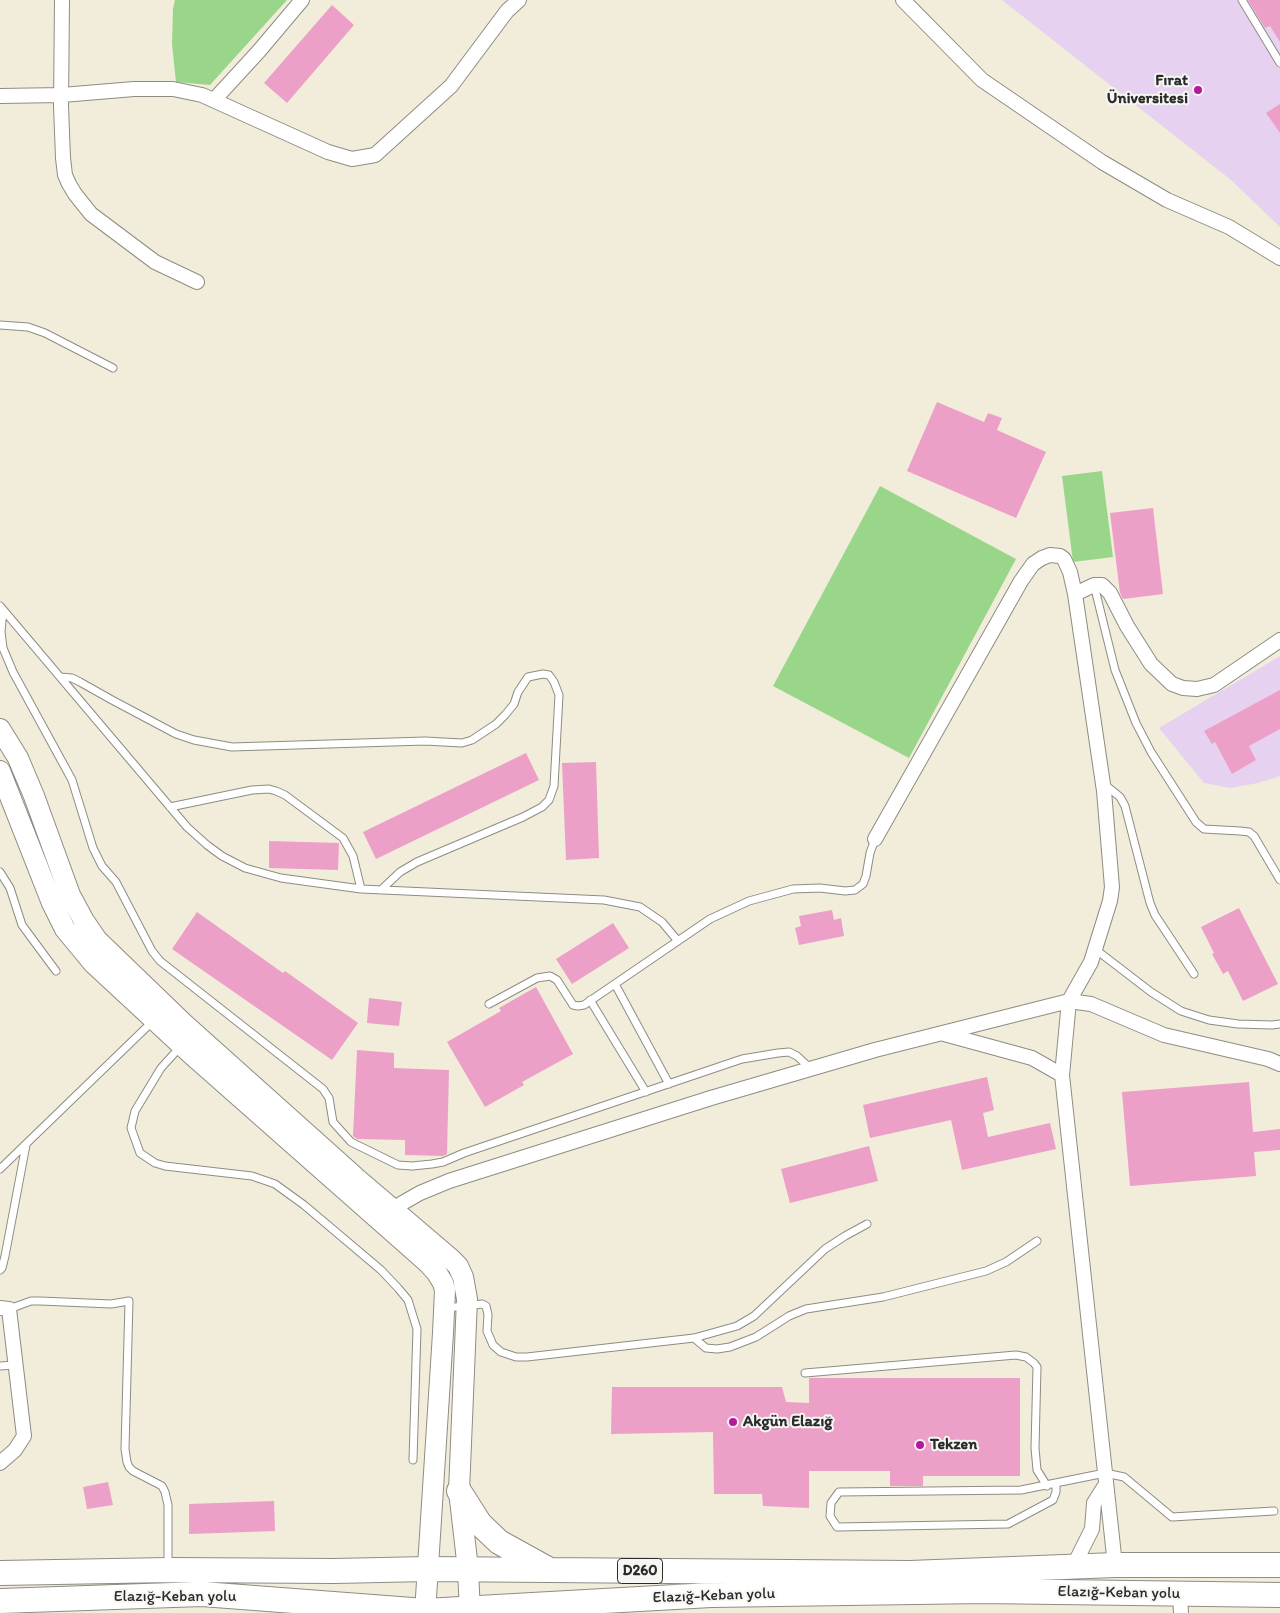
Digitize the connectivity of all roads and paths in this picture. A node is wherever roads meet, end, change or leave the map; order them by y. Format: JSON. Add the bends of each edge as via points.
{"nodes":[{"id":1,"x":62,"y":0,"type":"edge"},
{"id":2,"x":302,"y":0,"type":"edge"},
{"id":3,"x":519,"y":0,"type":"edge"},
{"id":4,"x":903,"y":0,"type":"edge"},
{"id":5,"x":1242,"y":0,"type":"edge"},
{"id":6,"x":507,"y":5,"type":"edge"},
{"id":7,"x":1280,"y":63,"type":"edge"},
{"id":8,"x":62,"y":95,"type":"junction"},
{"id":9,"x":0,"y":96,"type":"edge"},
{"id":10,"x":214,"y":100,"type":"junction"},
{"id":11,"x":1280,"y":258,"type":"edge"},
{"id":12,"x":197,"y":282,"type":"dead end"},
{"id":13,"x":0,"y":325,"type":"edge"},
{"id":14,"x":113,"y":368,"type":"dead end"},
{"id":15,"x":1094,"y":585,"type":"junction"},
{"id":16,"x":1075,"y":594,"type":"junction"},
{"id":17,"x":2,"y":608,"type":"edge"},
{"id":18,"x":1280,"y":640,"type":"edge"},
{"id":19,"x":61,"y":677,"type":"junction"},
{"id":20,"x":0,"y":729,"type":"edge"},
{"id":21,"x":0,"y":772,"type":"edge"},
{"id":22,"x":1103,"y":783,"type":"junction"},
{"id":23,"x":170,"y":807,"type":"junction"},
{"id":24,"x":875,"y":839,"type":"joint"},
{"id":25,"x":0,"y":872,"type":"edge"},
{"id":26,"x":1280,"y":880,"type":"edge"},
{"id":27,"x":361,"y":889,"type":"junction"},
{"id":28,"x":381,"y":890,"type":"junction"},
{"id":29,"x":678,"y":941,"type":"junction"},
{"id":30,"x":1095,"y":949,"type":"junction"},
{"id":31,"x":56,"y":971,"type":"dead end"},
{"id":32,"x":1194,"y":974,"type":"dead end"},
{"id":33,"x":615,"y":984,"type":"junction"},
{"id":34,"x":590,"y":1000,"type":"junction"},
{"id":35,"x":1069,"y":1000,"type":"junction"},
{"id":36,"x":489,"y":1004,"type":"dead end"},
{"id":37,"x":161,"y":1014,"type":"junction"},
{"id":38,"x":1280,"y":1024,"type":"edge"},
{"id":39,"x":944,"y":1034,"type":"junction"},
{"id":40,"x":188,"y":1039,"type":"junction"},
{"id":41,"x":1280,"y":1064,"type":"edge"},
{"id":42,"x":810,"y":1069,"type":"junction"},
{"id":43,"x":1062,"y":1075,"type":"junction"},
{"id":44,"x":669,"y":1084,"type":"junction"},
{"id":45,"x":646,"y":1092,"type":"junction"},
{"id":46,"x":26,"y":1144,"type":"junction"},
{"id":47,"x":0,"y":1169,"type":"edge"},
{"id":48,"x":392,"y":1209,"type":"junction"},
{"id":49,"x":867,"y":1224,"type":"dead end"},
{"id":50,"x":1037,"y":1241,"type":"dead end"},
{"id":51,"x":0,"y":1270,"type":"edge"},
{"id":52,"x":466,"y":1305,"type":"junction"},
{"id":53,"x":444,"y":1308,"type":"junction"},
{"id":54,"x":4,"y":1309,"type":"edge"},
{"id":55,"x":694,"y":1338,"type":"junction"},
{"id":56,"x":15,"y":1365,"type":"junction"},
{"id":57,"x":0,"y":1366,"type":"edge"},
{"id":58,"x":805,"y":1373,"type":"dead end"},
{"id":59,"x":413,"y":1460,"type":"dead end"},
{"id":60,"x":0,"y":1463,"type":"edge"},
{"id":61,"x":1105,"y":1479,"type":"junction"},
{"id":62,"x":1056,"y":1484,"type":"junction"},
{"id":63,"x":1047,"y":1486,"type":"junction"},
{"id":64,"x":459,"y":1491,"type":"junction"},
{"id":65,"x":1274,"y":1511,"type":"dead end"},
{"id":66,"x":1115,"y":1565,"type":"junction"},
{"id":67,"x":1280,"y":1565,"type":"edge"},
{"id":68,"x":1070,"y":1567,"type":"junction"},
{"id":69,"x":428,"y":1569,"type":"junction"},
{"id":70,"x":468,"y":1569,"type":"junction"},
{"id":71,"x":168,"y":1570,"type":"junction"},
{"id":72,"x":550,"y":1570,"type":"junction"},
{"id":73,"x":0,"y":1574,"type":"edge"},
{"id":74,"x":1280,"y":1595,"type":"edge"},
{"id":75,"x":0,"y":1603,"type":"edge"},
{"id":76,"x":326,"y":1603,"type":"junction"},
{"id":77,"x":1180,"y":1604,"type":"edge"},
{"id":78,"x":532,"y":1609,"type":"edge"},
{"id":79,"x":470,"y":1611,"type":"edge"},
{"id":80,"x":425,"y":1612,"type":"edge"},
{"id":81,"x":351,"y":1613,"type":"edge"}],
"edges":[{"from":1,"to":8,"type":"street"},
{"from":2,"to":10,"type":"street"},
{"from":3,"to":6,"type":"street"},
{"from":4,"to":11,"type":"street","via":[[982,80],[1102,162],[1167,200],[1229,227]]},
{"from":5,"to":7,"type":"lane"},
{"from":6,"to":10,"type":"street","via":[[451,86],[374,155],[352,159],[328,152]]},
{"from":8,"to":9,"type":"street"},
{"from":8,"to":10,"type":"street","via":[[173,89]]},
{"from":8,"to":12,"type":"street","via":[[63,158],[66,175],[75,194],[91,214],[155,262]]},
{"from":13,"to":14,"type":"lane","via":[[28,327],[45,333]]},
{"from":15,"to":16,"type":"street"},
{"from":15,"to":18,"type":"street","via":[[1102,585],[1110,593],[1151,664],[1172,684],[1182,688],[1214,685]]},
{"from":15,"to":26,"type":"lane","via":[[1115,670],[1150,752],[1196,822],[1204,828],[1248,832],[1254,836]]},
{"from":16,"to":22,"type":"street"},
{"from":16,"to":24,"type":"street","via":[[1070,572],[1060,556],[1050,555],[1033,564]]},
{"from":17,"to":19,"type":"lane"},
{"from":17,"to":45,"type":"lane","via":[[3,648],[13,672],[72,780],[93,848],[102,866],[116,882],[152,951],[160,961],[323,1089],[329,1098],[334,1122],[351,1142],[398,1165],[432,1164]]},
{"from":19,"to":23,"type":"lane"},
{"from":19,"to":28,"type":"lane","via":[[72,678],[176,734],[232,747],[472,740],[504,716],[528,676],[549,675],[558,695],[558,710],[554,786],[549,800],[523,817],[417,862],[400,872]]},
{"from":20,"to":37,"type":"main road","via":[[18,758],[70,895],[84,921]]},
{"from":21,"to":37,"type":"main road","via":[[65,929],[94,964]]},
{"from":22,"to":30,"type":"street","via":[[1112,887]]},
{"from":22,"to":32,"type":"lane","via":[[1120,797],[1125,806],[1150,903]]},
{"from":23,"to":27,"type":"lane","via":[[207,845],[245,868],[280,878]]},
{"from":23,"to":27,"type":"lane","via":[[252,790],[276,791],[343,838],[353,856]]},
{"from":24,"to":29,"type":"lane","via":[[863,884],[855,890],[793,889],[773,894],[710,919]]},
{"from":25,"to":31,"type":"lane","via":[[10,888],[22,925]]},
{"from":27,"to":28,"type":"lane"},
{"from":28,"to":29,"type":"lane","via":[[604,900],[640,908],[662,922]]},
{"from":29,"to":33,"type":"lane"},
{"from":30,"to":35,"type":"street"},
{"from":30,"to":38,"type":"lane","via":[[1181,1011],[1209,1020],[1238,1024]]},
{"from":33,"to":34,"type":"lane"},
{"from":33,"to":44,"type":"lane"},
{"from":34,"to":36,"type":"lane","via":[[573,1005],[557,980],[550,976],[537,978]]},
{"from":34,"to":45,"type":"lane"},
{"from":35,"to":39,"type":"street"},
{"from":35,"to":41,"type":"street","via":[[1091,1004],[1164,1036]]},
{"from":35,"to":43,"type":"street"},
{"from":37,"to":40,"type":"main road"},
{"from":37,"to":46,"type":"lane"},
{"from":39,"to":42,"type":"street"},
{"from":39,"to":43,"type":"street","via":[[1032,1058]]},
{"from":40,"to":48,"type":"main road"},
{"from":40,"to":53,"type":"main road","via":[[428,1263],[443,1283]]},
{"from":40,"to":59,"type":"lane","via":[[161,1068],[135,1111],[131,1128],[140,1153],[165,1166],[252,1176],[276,1184],[381,1270],[398,1288],[408,1300],[417,1329]]},
{"from":42,"to":44,"type":"lane","via":[[798,1056],[789,1052],[778,1053],[742,1060]]},
{"from":42,"to":48,"type":"street","via":[[478,1171],[420,1193]]},
{"from":43,"to":61,"type":"street"},
{"from":44,"to":45,"type":"lane"},
{"from":46,"to":47,"type":"lane"},
{"from":46,"to":51,"type":"lane"},
{"from":48,"to":52,"type":"main road","via":[[458,1266],[463,1276]]},
{"from":49,"to":55,"type":"lane","via":[[826,1249],[754,1316],[737,1326]]},
{"from":50,"to":55,"type":"lane","via":[[986,1271],[883,1296],[806,1309],[756,1337],[730,1347],[706,1348]]},
{"from":52,"to":53,"type":"lane"},
{"from":52,"to":55,"type":"lane","via":[[486,1306],[487,1331],[493,1346],[516,1357]]},
{"from":52,"to":64,"type":"main road"},
{"from":53,"to":69,"type":"main road"},
{"from":54,"to":56,"type":"street"},
{"from":54,"to":71,"type":"lane","via":[[40,1301],[111,1304],[129,1301],[125,1449],[129,1467],[162,1486],[165,1492]]},
{"from":56,"to":57,"type":"lane"},
{"from":56,"to":60,"type":"street","via":[[24,1436],[15,1450]]},
{"from":58,"to":63,"type":"lane","via":[[1016,1355],[1026,1357],[1037,1367],[1035,1448],[1037,1470]]},
{"from":61,"to":62,"type":"lane"},
{"from":61,"to":65,"type":"lane","via":[[1124,1477],[1172,1517]]},
{"from":61,"to":66,"type":"street"},
{"from":61,"to":68,"type":"street","via":[[1094,1503],[1092,1529]]},
{"from":62,"to":63,"type":"lane"},
{"from":62,"to":63,"type":"lane","via":[[1053,1500],[1008,1524],[837,1527],[830,1516],[831,1503],[839,1492],[1021,1490]]},
{"from":64,"to":70,"type":"main road"},
{"from":64,"to":72,"type":"highway","via":[[480,1524],[499,1542]]},
{"from":66,"to":67,"type":"highway","name":"Elazığ-Keban yolu","number":"D260"},
{"from":66,"to":68,"type":"highway","name":"Elazığ-Keban yolu","number":"D260"},
{"from":68,"to":72,"type":"highway","name":"Elazığ-Keban yolu","number":"D260","via":[[910,1573]]},
{"from":69,"to":70,"type":"highway","name":"Elazığ-Keban yolu","number":"D260"},
{"from":69,"to":71,"type":"highway","name":"Elazığ-Keban yolu","number":"D260"},
{"from":69,"to":80,"type":"main road"},
{"from":70,"to":72,"type":"highway","name":"Elazığ-Keban yolu","number":"D260"},
{"from":70,"to":79,"type":"main road"},
{"from":71,"to":73,"type":"highway","name":"Elazığ-Keban yolu","number":"D260"},
{"from":74,"to":77,"type":"highway","name":"Elazığ-Keban yolu","number":"D260"},
{"from":75,"to":76,"type":"highway","name":"Elazığ-Keban yolu","number":"D260","via":[[202,1594]]},
{"from":76,"to":80,"type":"highway","name":"Elazığ-Keban yolu","number":"D260"},
{"from":76,"to":81,"type":"highway"},
{"from":77,"to":78,"type":"highway","name":"Elazığ-Keban yolu","number":"D260","via":[[984,1591],[731,1595]]},
{"from":78,"to":79,"type":"highway","name":"Elazığ-Keban yolu","number":"D260"},
{"from":79,"to":80,"type":"highway","name":"Elazığ-Keban yolu","number":"D260"}]}
